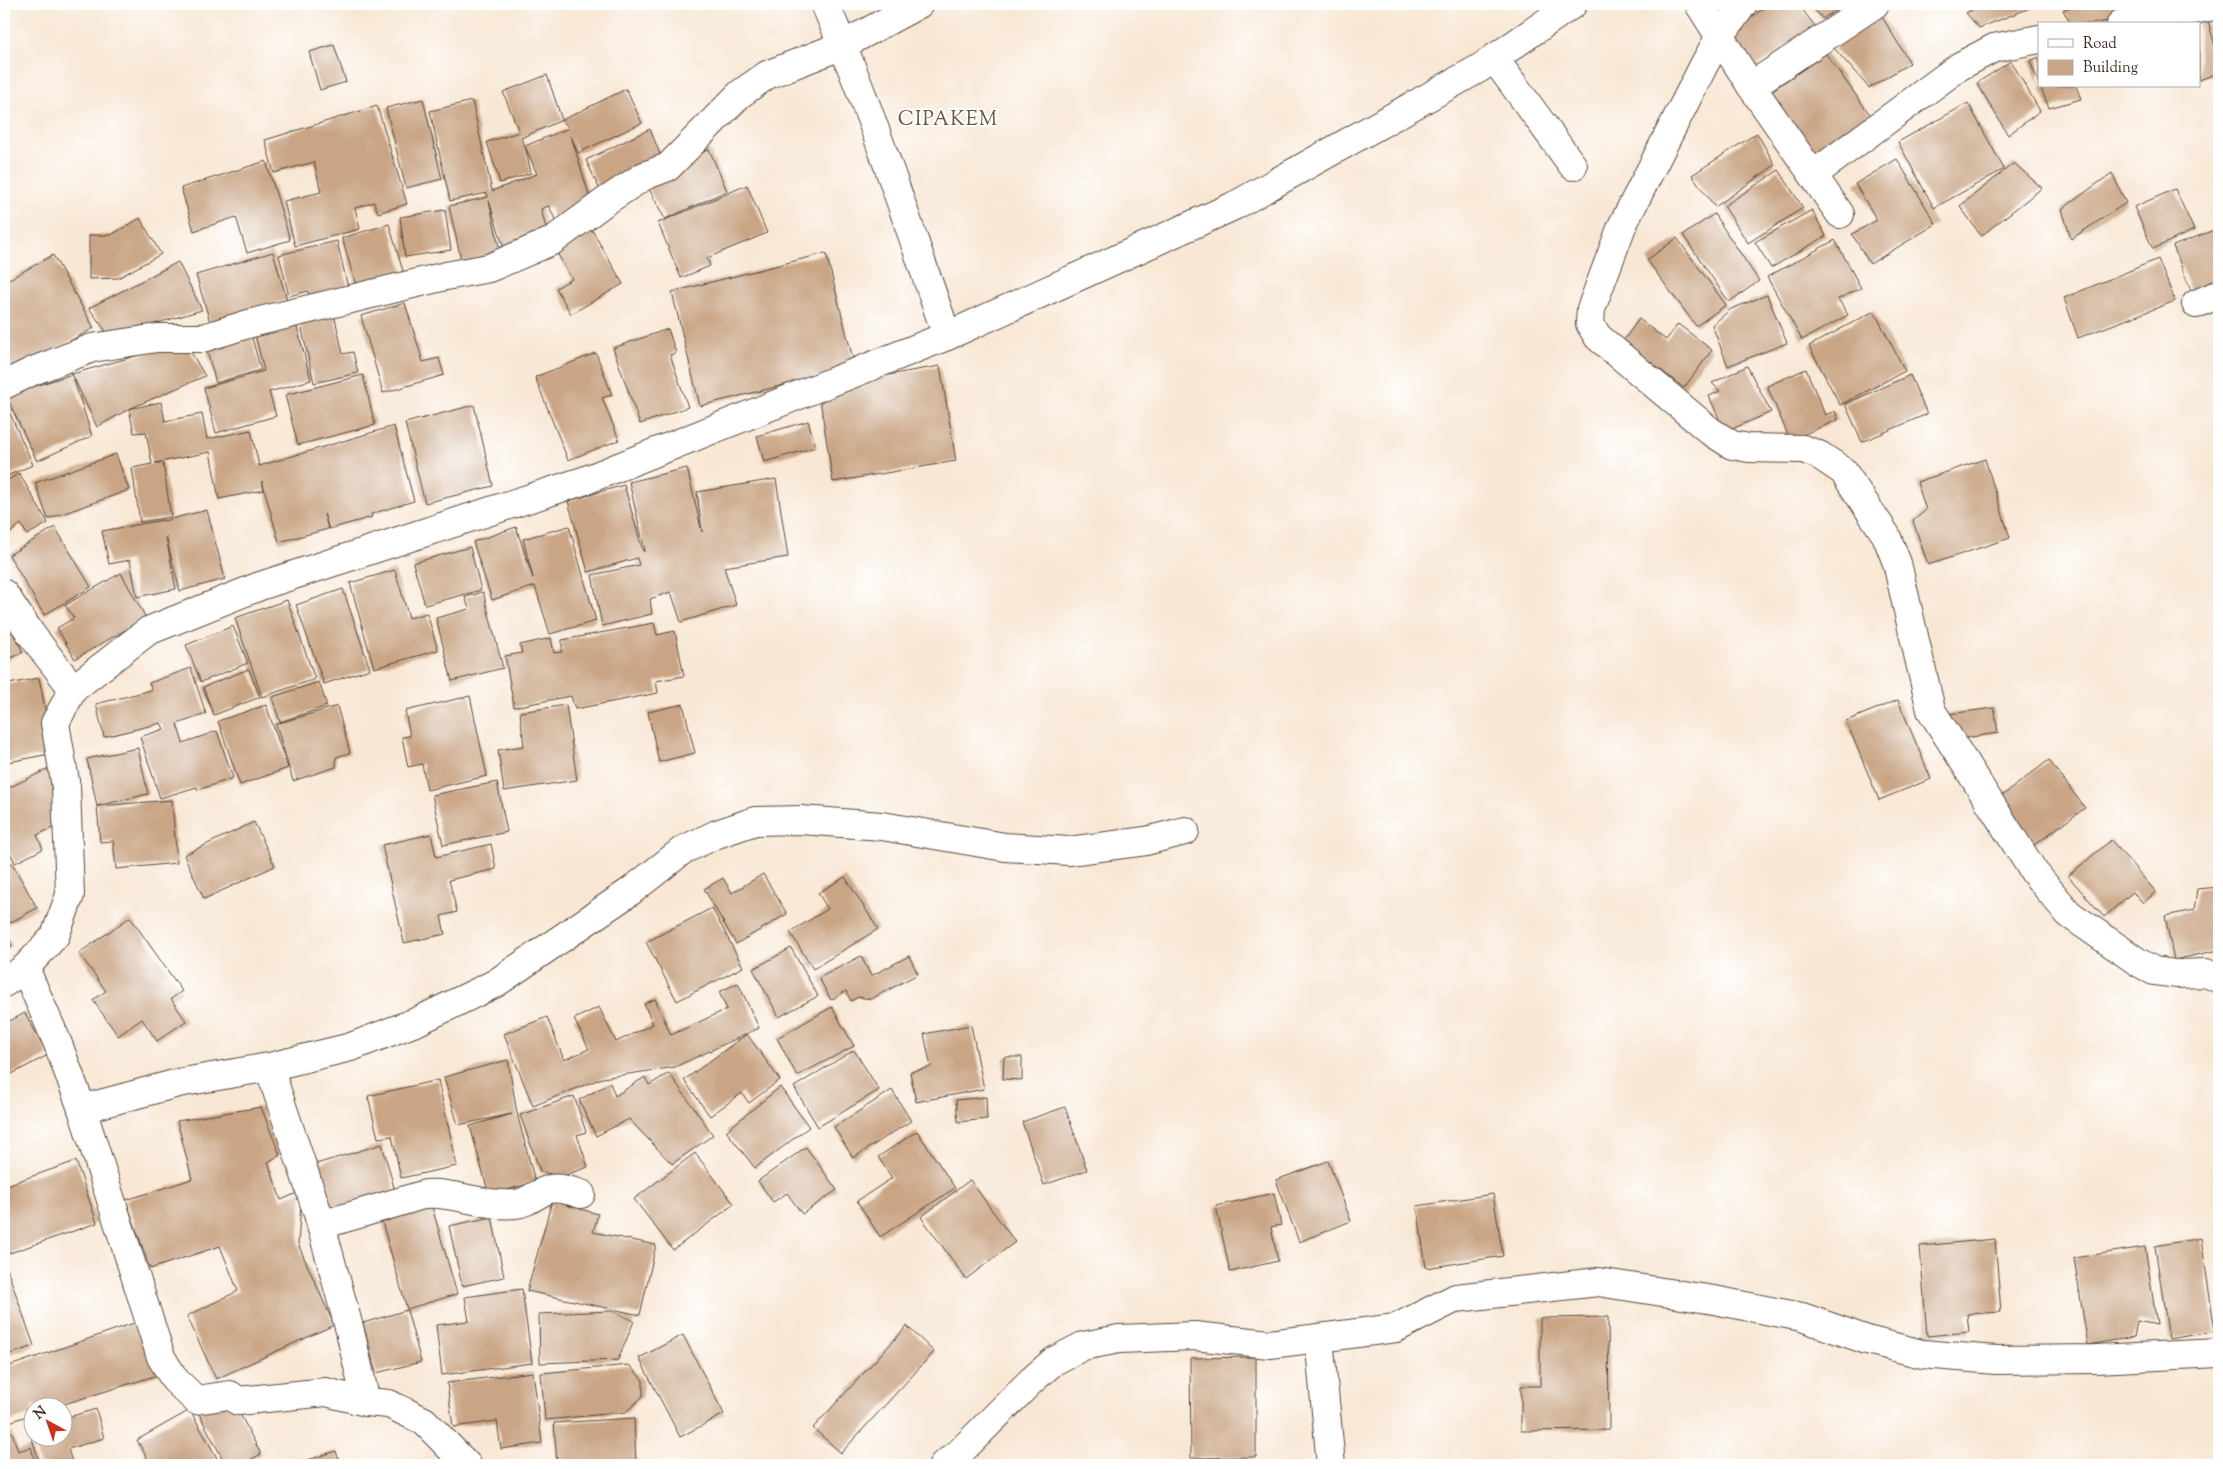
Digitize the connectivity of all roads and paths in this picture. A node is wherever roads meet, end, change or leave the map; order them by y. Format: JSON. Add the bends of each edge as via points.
{"nodes":[{"id":1,"x":825,"y":4,"type":"edge"},
{"id":2,"x":919,"y":4,"type":"edge"},
{"id":3,"x":1573,"y":4,"type":"edge"},
{"id":4,"x":1744,"y":4,"type":"edge"},
{"id":5,"x":1875,"y":4,"type":"edge"},
{"id":6,"x":2219,"y":5,"type":"edge"},
{"id":7,"x":1710,"y":21,"type":"edge"},
{"id":8,"x":2132,"y":22,"type":"edge"},
{"id":9,"x":2038,"y":39,"type":"edge"},
{"id":10,"x":843,"y":45,"type":"junction"},
{"id":11,"x":1494,"y":58,"type":"junction"},
{"id":12,"x":1751,"y":86,"type":"junction"},
{"id":13,"x":1573,"y":166,"type":"dead end"},
{"id":14,"x":1814,"y":174,"type":"junction"},
{"id":15,"x":1840,"y":214,"type":"dead end"},
{"id":16,"x":947,"y":336,"type":"junction"},
{"id":17,"x":4,"y":385,"type":"edge"},
{"id":18,"x":4,"y":594,"type":"edge"},
{"id":19,"x":73,"y":689,"type":"junction"},
{"id":20,"x":1184,"y":831,"type":"dead end"},
{"id":21,"x":14,"y":976,"type":"edge"},
{"id":22,"x":2219,"y":979,"type":"edge"},
{"id":23,"x":269,"y":1067,"type":"junction"},
{"id":24,"x":79,"y":1102,"type":"junction"},
{"id":25,"x":581,"y":1194,"type":"dead end"},
{"id":26,"x":321,"y":1225,"type":"junction"},
{"id":27,"x":1319,"y":1338,"type":"junction"},
{"id":28,"x":2219,"y":1354,"type":"edge"},
{"id":29,"x":366,"y":1402,"type":"junction"},
{"id":30,"x":467,"y":1465,"type":"edge"},
{"id":31,"x":943,"y":1465,"type":"edge"},
{"id":32,"x":1331,"y":1465,"type":"edge"}],
"edges":[{"from":1,"to":10,"type":"street"},
{"from":2,"to":10,"type":"street"},
{"from":3,"to":11,"type":"street"},
{"from":4,"to":7,"type":"street"},
{"from":5,"to":12,"type":"street"},
{"from":6,"to":8,"type":"street"},
{"from":7,"to":12,"type":"street"},
{"from":7,"to":22,"type":"street","via":[[1622,226],[1591,309],[1590,324],[1598,337],[1710,431],[1732,445],[1803,449],[1843,471],[1886,535],[1897,563],[1931,710],[2034,872],[2069,914],[2138,962],[2154,971],[2206,973]]},
{"from":9,"to":14,"type":"street","via":[[1994,48],[1960,66]]},
{"from":10,"to":16,"type":"street"},
{"from":10,"to":17,"type":"street","via":[[766,75],[740,94],[668,167],[644,176],[552,241],[489,268],[248,324],[203,338],[157,338],[92,348]]},
{"from":11,"to":13,"type":"street"},
{"from":11,"to":16,"type":"street","via":[[1236,205]]},
{"from":12,"to":14,"type":"street"},
{"from":14,"to":15,"type":"street"},
{"from":16,"to":19,"type":"street","via":[[586,480],[260,586],[165,624],[148,631]]},
{"from":18,"to":19,"type":"street"},
{"from":19,"to":21,"type":"street","via":[[55,723],[66,787],[70,896],[55,936]]},
{"from":20,"to":23,"type":"street","via":[[1146,841],[1069,851],[1005,847],[882,826],[801,820],[755,821],[684,850],[624,896],[496,983],[418,1021],[351,1047]]},
{"from":21,"to":24,"type":"street","via":[[58,1044]]},
{"from":23,"to":24,"type":"street"},
{"from":23,"to":26,"type":"street"},
{"from":24,"to":29,"type":"street","via":[[161,1357],[175,1380],[196,1400],[230,1395],[238,1401],[326,1392]]},
{"from":25,"to":26,"type":"street","via":[[560,1188],[548,1189],[529,1201],[515,1204],[426,1194]]},
{"from":26,"to":29,"type":"street"},
{"from":27,"to":28,"type":"street","via":[[1396,1328],[1456,1298],[1598,1282],[1802,1317],[1866,1340],[1922,1354],[1996,1360]]},
{"from":27,"to":31,"type":"street","via":[[1270,1344],[1194,1336],[1119,1340],[1083,1346],[1054,1361],[1031,1380],[958,1454]]},
{"from":27,"to":32,"type":"street"},
{"from":29,"to":30,"type":"street","via":[[390,1404],[424,1421]]}]}
